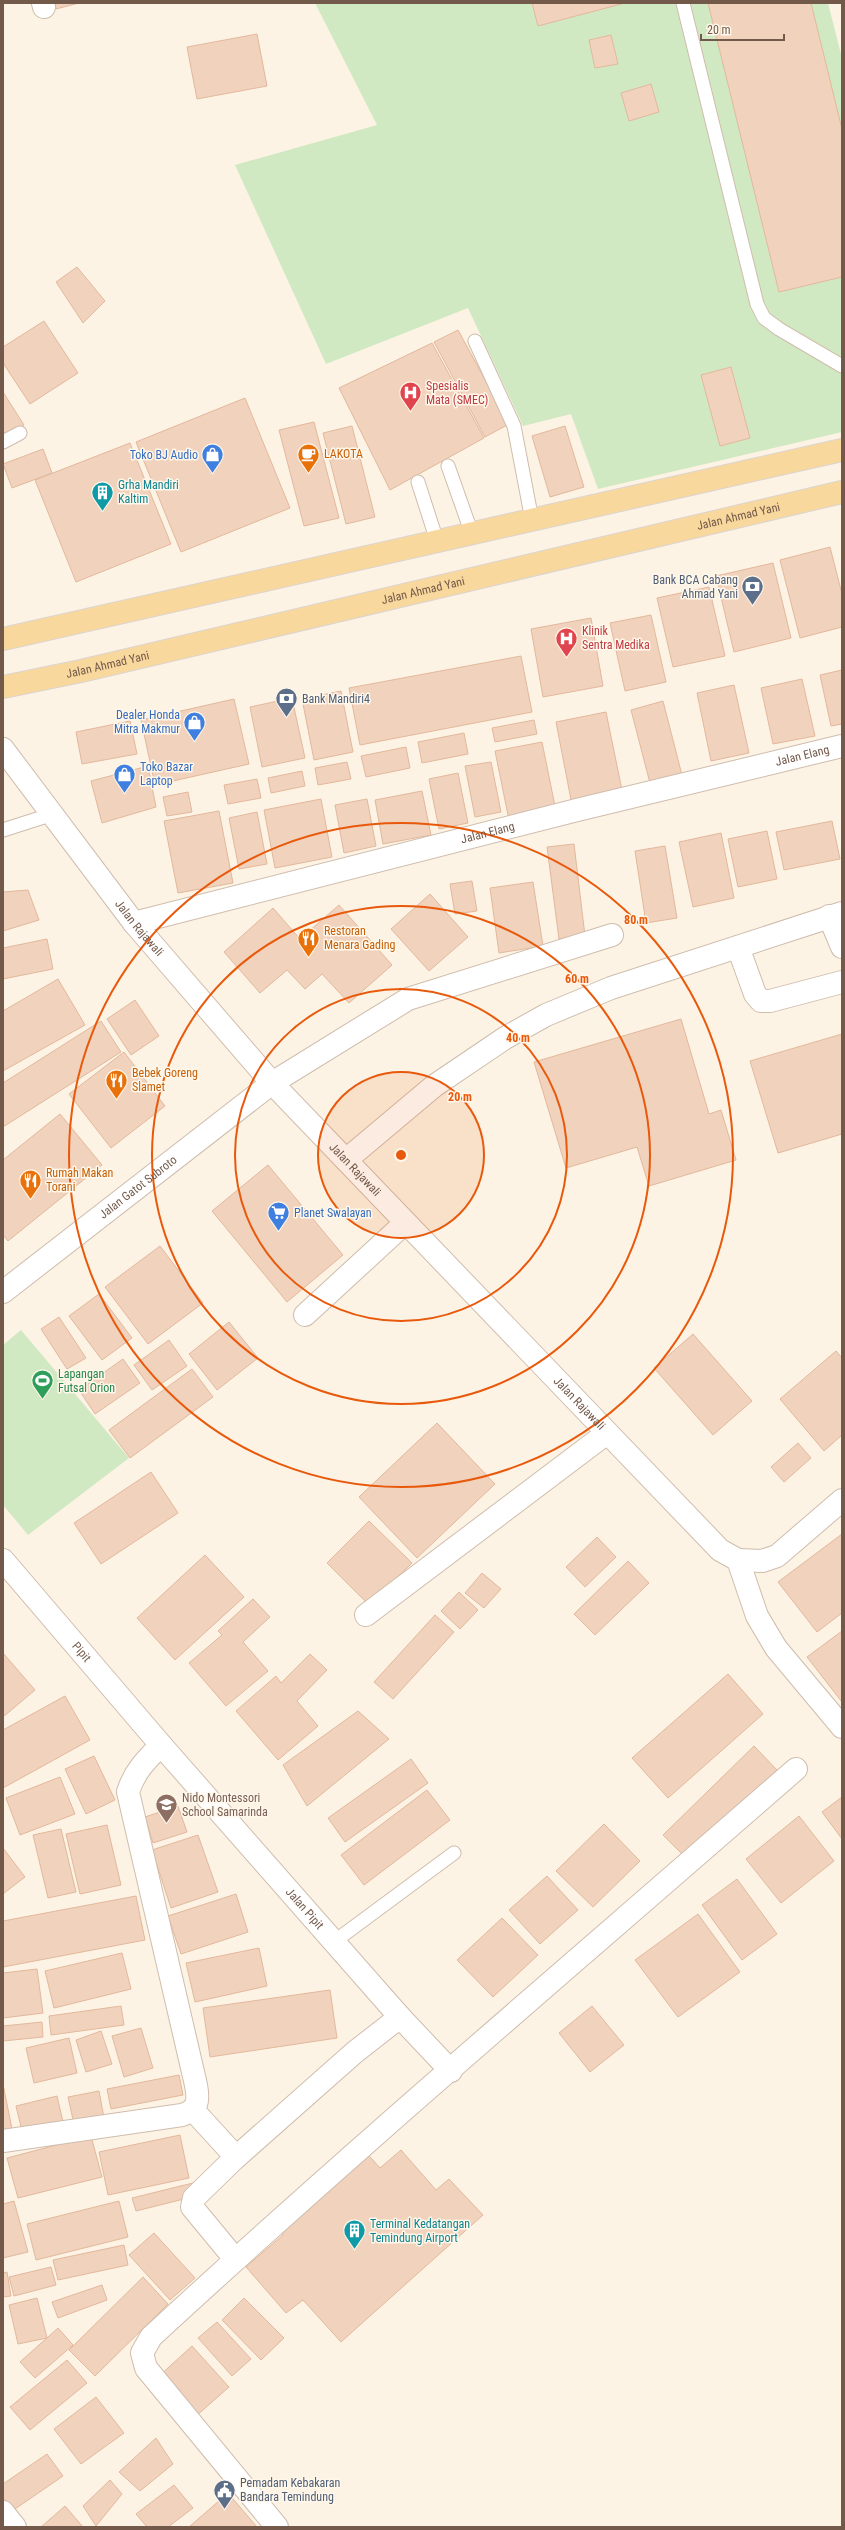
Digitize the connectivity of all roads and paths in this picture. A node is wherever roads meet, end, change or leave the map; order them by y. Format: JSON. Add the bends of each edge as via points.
{"nodes":[{"id":1,"x":683,"y":3,"type":"edge"},
{"id":2,"x":475,"y":340,"type":"dead end"},
{"id":3,"x":842,"y":366,"type":"edge"},
{"id":4,"x":20,"y":433,"type":"dead end"},
{"id":5,"x":3,"y":442,"type":"edge"},
{"id":6,"x":842,"y":450,"type":"edge"},
{"id":7,"x":448,"y":466,"type":"dead end"},
{"id":8,"x":418,"y":482,"type":"dead end"},
{"id":9,"x":842,"y":492,"type":"edge"},
{"id":10,"x":532,"y":520,"type":"junction"},
{"id":11,"x":472,"y":534,"type":"junction"},
{"id":12,"x":437,"y":541,"type":"junction"},
{"id":13,"x":3,"y":639,"type":"edge"},
{"id":14,"x":3,"y":687,"type":"edge"},
{"id":15,"x":842,"y":746,"type":"edge"},
{"id":16,"x":3,"y":749,"type":"edge"},
{"id":17,"x":53,"y":814,"type":"junction"},
{"id":18,"x":3,"y":830,"type":"edge"},
{"id":19,"x":835,"y":914,"type":"edge"},
{"id":20,"x":134,"y":923,"type":"junction"},
{"id":21,"x":612,"y":935,"type":"dead end"},
{"id":22,"x":738,"y":947,"type":"junction"},
{"id":23,"x":842,"y":947,"type":"edge"},
{"id":24,"x":842,"y":982,"type":"edge"},
{"id":25,"x":272,"y":1083,"type":"junction"},
{"id":26,"x":346,"y":1160,"type":"junction"},
{"id":27,"x":405,"y":1223,"type":"junction"},
{"id":28,"x":3,"y":1292,"type":"edge"},
{"id":29,"x":306,"y":1315,"type":"dead end"},
{"id":30,"x":607,"y":1433,"type":"junction"},
{"id":31,"x":842,"y":1500,"type":"edge"},
{"id":32,"x":3,"y":1560,"type":"edge"},
{"id":33,"x":738,"y":1560,"type":"junction"},
{"id":34,"x":366,"y":1615,"type":"dead end"},
{"id":35,"x":842,"y":1727,"type":"edge"},
{"id":36,"x":160,"y":1745,"type":"junction"},
{"id":37,"x":796,"y":1770,"type":"dead end"},
{"id":38,"x":454,"y":1853,"type":"dead end"},
{"id":39,"x":335,"y":1942,"type":"junction"},
{"id":40,"x":400,"y":2017,"type":"junction"},
{"id":41,"x":451,"y":2071,"type":"junction"},
{"id":42,"x":193,"y":2110,"type":"junction"},
{"id":43,"x":3,"y":2141,"type":"edge"},
{"id":44,"x":236,"y":2157,"type":"junction"},
{"id":45,"x":235,"y":2260,"type":"junction"},
{"id":46,"x":3,"y":2512,"type":"edge"},
{"id":47,"x":15,"y":2527,"type":"edge"},
{"id":48,"x":278,"y":2527,"type":"edge"}],
"edges":[{"from":1,"to":3,"type":"lane","via":[[757,304],[764,318],[779,329]]},
{"from":2,"to":10,"type":"lane","via":[[514,426]]},
{"from":4,"to":5,"type":"lane"},
{"from":6,"to":10,"type":"main road"},
{"from":7,"to":11,"type":"lane"},
{"from":8,"to":12,"type":"lane"},
{"from":9,"to":14,"type":"main road","name":"Jalan Ahmad Yani"},
{"from":10,"to":11,"type":"main road"},
{"from":11,"to":12,"type":"main road"},
{"from":12,"to":13,"type":"main road"},
{"from":15,"to":20,"type":"street","name":"Jalan Elang"},
{"from":16,"to":17,"type":"street","name":"Jalan Rajawali"},
{"from":17,"to":18,"type":"lane"},
{"from":17,"to":20,"type":"street","name":"Jalan Rajawali"},
{"from":19,"to":22,"type":"street"},
{"from":19,"to":23,"type":"street"},
{"from":20,"to":25,"type":"street","name":"Jalan Rajawali"},
{"from":21,"to":25,"type":"street","name":"Jalan Gatot Subroto","via":[[408,999]]},
{"from":22,"to":24,"type":"street","via":[[755,994],[761,1001],[770,1001]]},
{"from":22,"to":26,"type":"street","via":[[611,988],[546,1015],[505,1038],[434,1086]]},
{"from":25,"to":26,"type":"street","name":"Jalan Rajawali"},
{"from":25,"to":28,"type":"street","name":"Jalan Gatot Subroto"},
{"from":26,"to":27,"type":"street","name":"Jalan Rajawali"},
{"from":27,"to":29,"type":"street"},
{"from":27,"to":30,"type":"street","name":"Jalan Rajawali"},
{"from":30,"to":33,"type":"street","name":"Jalan Rajawali","via":[[720,1550]]},
{"from":30,"to":34,"type":"street"},
{"from":31,"to":33,"type":"street","via":[[777,1556],[762,1561]]},
{"from":32,"to":36,"type":"street","name":"Pipit"},
{"from":33,"to":35,"type":"street","via":[[757,1616],[776,1648]]},
{"from":36,"to":39,"type":"street","name":"Jalan Pipit"},
{"from":36,"to":42,"type":"street","via":[[139,1768],[128,1792],[196,2086],[198,2101]]},
{"from":37,"to":41,"type":"street"},
{"from":38,"to":39,"type":"lane"},
{"from":39,"to":40,"type":"street","name":"Jalan Pipit"},
{"from":40,"to":41,"type":"street","name":"Jalan Pipit"},
{"from":40,"to":44,"type":"street","via":[[355,2052]]},
{"from":41,"to":45,"type":"street","via":[[377,2132]]},
{"from":42,"to":43,"type":"street","via":[[182,2115]]},
{"from":42,"to":44,"type":"street"},
{"from":44,"to":45,"type":"street","via":[[194,2198],[192,2207]]},
{"from":45,"to":48,"type":"street","via":[[151,2337],[142,2353],[146,2368]]},
{"from":46,"to":47,"type":"street"}]}
